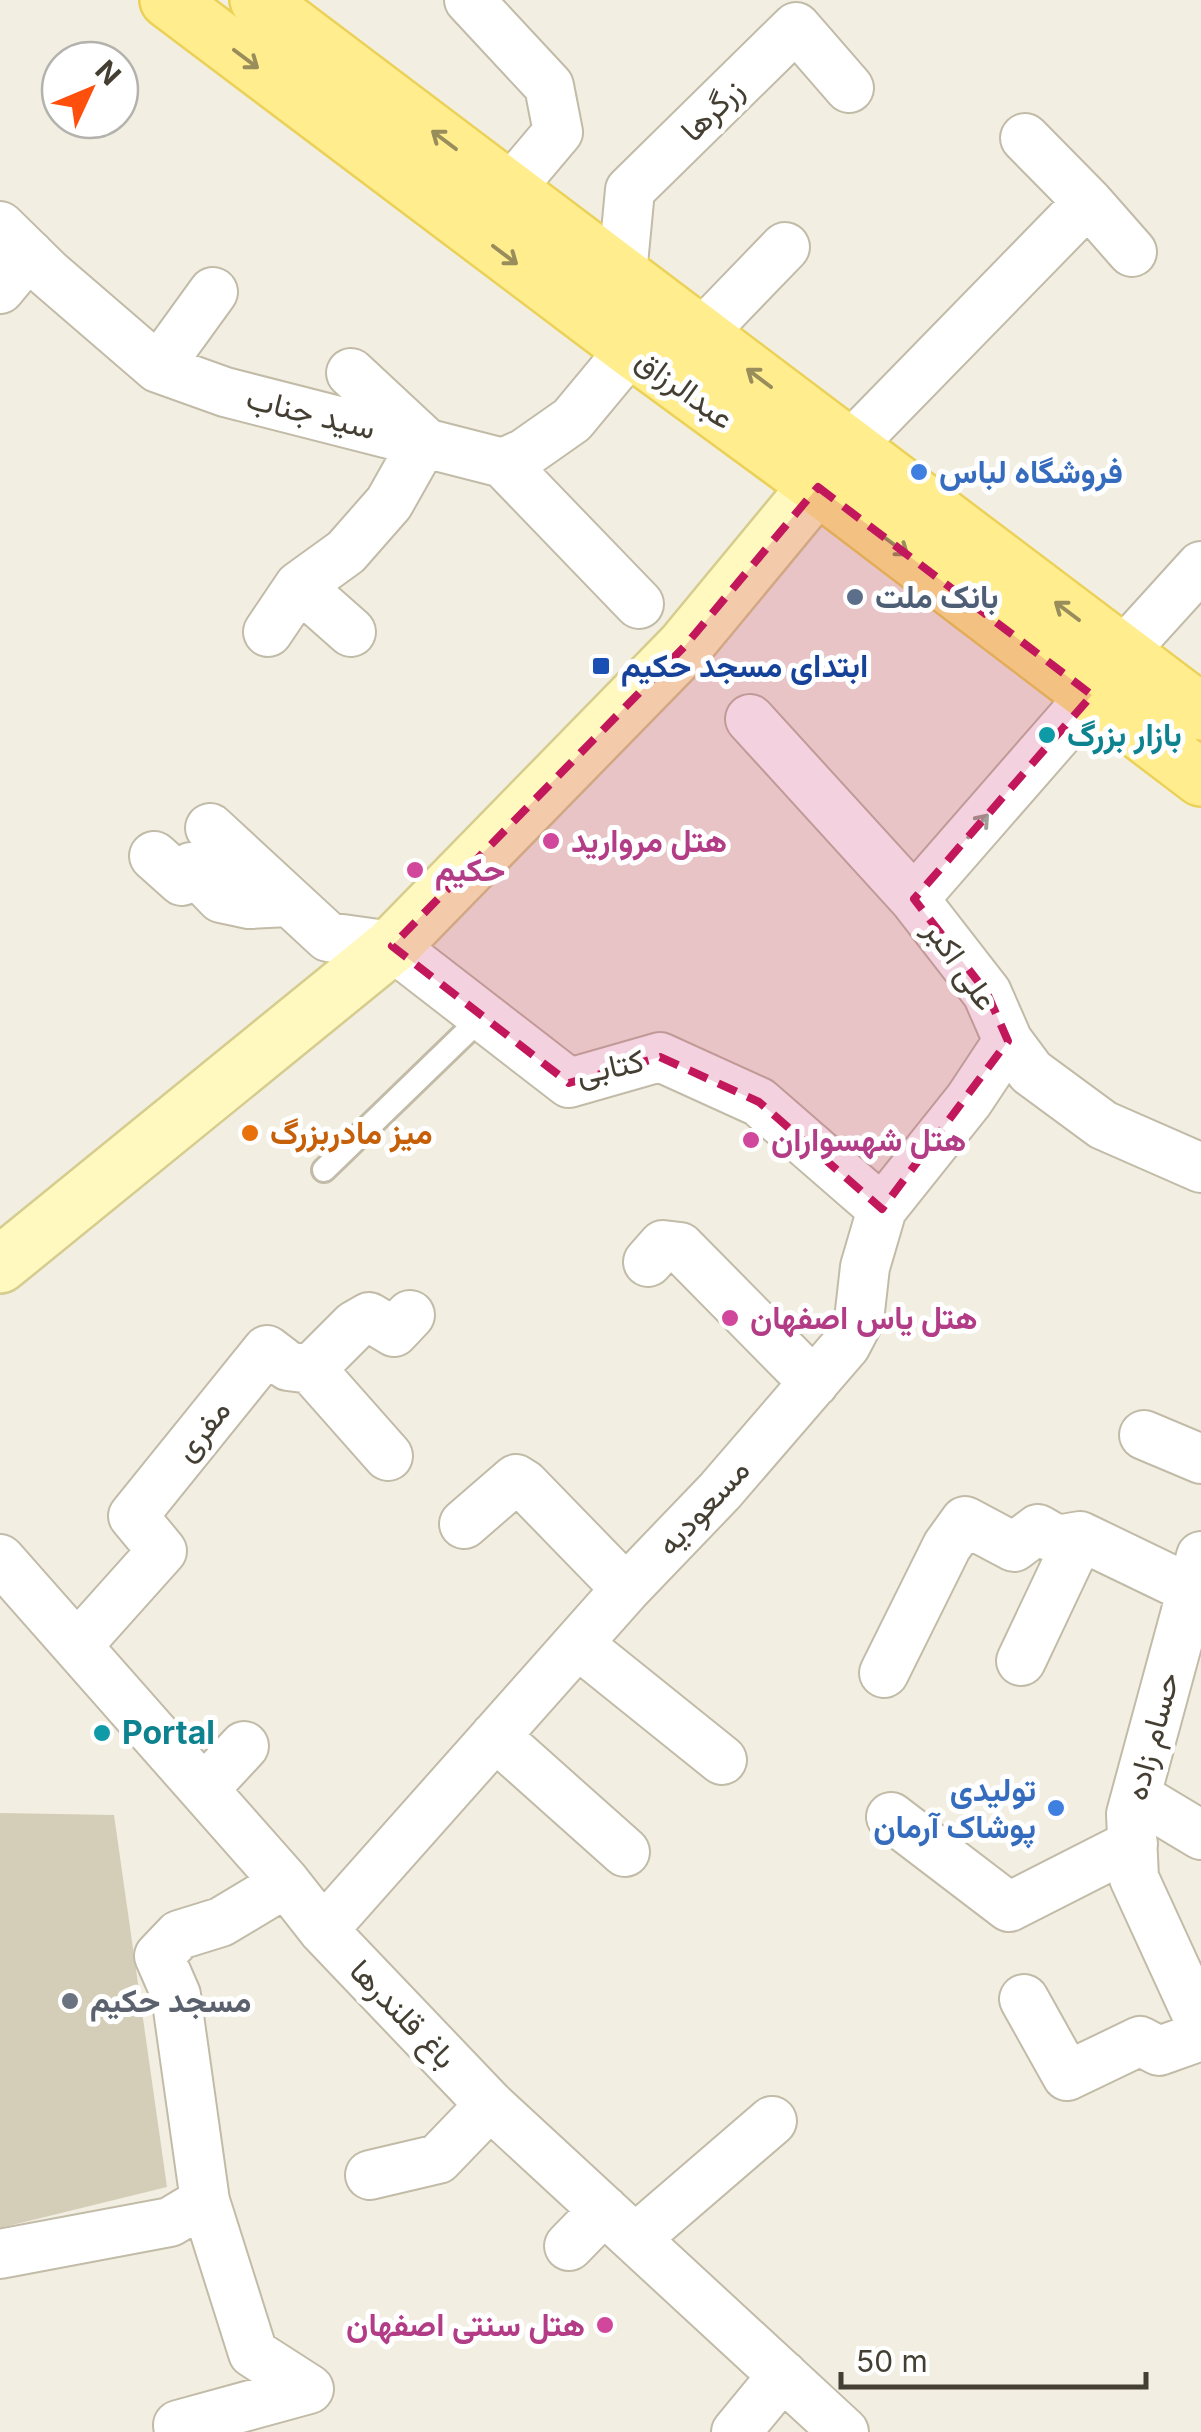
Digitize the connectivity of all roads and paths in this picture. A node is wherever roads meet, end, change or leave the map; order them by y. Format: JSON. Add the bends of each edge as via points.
{"nodes":[{"id":1,"x":168,"y":0,"type":"edge"},
{"id":2,"x":258,"y":0,"type":"edge"},
{"id":3,"x":469,"y":0,"type":"edge"},
{"id":4,"x":849,"y":88,"type":"dead end"},
{"id":5,"x":1025,"y":138,"type":"dead end"},
{"id":6,"x":509,"y":190,"type":"junction"},
{"id":7,"x":1088,"y":202,"type":"junction"},
{"id":8,"x":786,"y":248,"type":"dead end"},
{"id":9,"x":1132,"y":252,"type":"dead end"},
{"id":10,"x":10,"y":256,"type":"edge"},
{"id":11,"x":622,"y":274,"type":"junction"},
{"id":12,"x":213,"y":292,"type":"dead end"},
{"id":13,"x":701,"y":334,"type":"junction"},
{"id":14,"x":631,"y":349,"type":"junction"},
{"id":15,"x":158,"y":368,"type":"junction"},
{"id":16,"x":351,"y":373,"type":"dead end"},
{"id":17,"x":424,"y":441,"type":"junction"},
{"id":18,"x":828,"y":462,"type":"junction"},
{"id":19,"x":503,"y":463,"type":"junction"},
{"id":20,"x":1201,"y":566,"type":"edge"},
{"id":21,"x":299,"y":586,"type":"junction"},
{"id":22,"x":639,"y":604,"type":"dead end"},
{"id":23,"x":268,"y":632,"type":"dead end"},
{"id":24,"x":351,"y":632,"type":"dead end"},
{"id":25,"x":1107,"y":673,"type":"junction"},
{"id":26,"x":1201,"y":712,"type":"edge"},
{"id":27,"x":750,"y":719,"type":"dead end"},
{"id":28,"x":1201,"y":778,"type":"edge"},
{"id":29,"x":210,"y":828,"type":"dead end"},
{"id":30,"x":154,"y":856,"type":"dead end"},
{"id":31,"x":914,"y":899,"type":"junction"},
{"id":32,"x":288,"y":902,"type":"junction"},
{"id":33,"x":392,"y":946,"type":"junction"},
{"id":34,"x":483,"y":1016,"type":"junction"},
{"id":35,"x":1008,"y":1040,"type":"junction"},
{"id":36,"x":1201,"y":1168,"type":"edge"},
{"id":37,"x":324,"y":1170,"type":"dead end"},
{"id":38,"x":882,"y":1209,"type":"junction"},
{"id":39,"x":0,"y":1248,"type":"edge"},
{"id":40,"x":648,"y":1262,"type":"dead end"},
{"id":41,"x":0,"y":1265,"type":"edge"},
{"id":42,"x":410,"y":1315,"type":"dead end"},
{"id":43,"x":311,"y":1369,"type":"junction"},
{"id":44,"x":814,"y":1382,"type":"junction"},
{"id":45,"x":1144,"y":1435,"type":"dead end"},
{"id":46,"x":388,"y":1456,"type":"dead end"},
{"id":47,"x":1201,"y":1459,"type":"edge"},
{"id":48,"x":464,"y":1524,"type":"dead end"},
{"id":49,"x":1080,"y":1536,"type":"junction"},
{"id":50,"x":0,"y":1559,"type":"edge"},
{"id":51,"x":1196,"y":1573,"type":"edge"},
{"id":52,"x":626,"y":1589,"type":"junction"},
{"id":53,"x":579,"y":1644,"type":"junction"},
{"id":54,"x":77,"y":1646,"type":"junction"},
{"id":55,"x":1188,"y":1658,"type":"edge"},
{"id":56,"x":1022,"y":1662,"type":"dead end"},
{"id":57,"x":884,"y":1673,"type":"dead end"},
{"id":58,"x":495,"y":1736,"type":"junction"},
{"id":59,"x":244,"y":1746,"type":"dead end"},
{"id":60,"x":722,"y":1760,"type":"dead end"},
{"id":61,"x":204,"y":1789,"type":"junction"},
{"id":62,"x":1136,"y":1796,"type":"junction"},
{"id":63,"x":890,"y":1817,"type":"dead end"},
{"id":64,"x":1201,"y":1835,"type":"edge"},
{"id":65,"x":1132,"y":1844,"type":"junction"},
{"id":66,"x":625,"y":1852,"type":"dead end"},
{"id":67,"x":286,"y":1883,"type":"junction"},
{"id":68,"x":323,"y":1930,"type":"junction"},
{"id":69,"x":1024,"y":1999,"type":"dead end"},
{"id":70,"x":1201,"y":2024,"type":"edge"},
{"id":71,"x":1201,"y":2036,"type":"edge"},
{"id":72,"x":490,"y":2105,"type":"junction"},
{"id":73,"x":772,"y":2121,"type":"dead end"},
{"id":74,"x":370,"y":2175,"type":"dead end"},
{"id":75,"x":206,"y":2201,"type":"junction"},
{"id":76,"x":620,"y":2224,"type":"junction"},
{"id":77,"x":569,"y":2246,"type":"dead end"},
{"id":78,"x":0,"y":2254,"type":"edge"},
{"id":79,"x":783,"y":2374,"type":"junction"},
{"id":80,"x":179,"y":2432,"type":"edge"},
{"id":81,"x":736,"y":2432,"type":"edge"},
{"id":82,"x":844,"y":2432,"type":"edge"}],
"edges":[{"from":1,"to":14,"type":"main road","name":"عبدالرزاق","one_way":true},
{"from":6,"to":2,"type":"main road","name":"عبدالرزاق","one_way":true},
{"from":3,"to":6,"type":"street","via":[[549,86],[558,132]]},
{"from":4,"to":11,"type":"street","name":"زرگرها","via":[[796,26],[630,190]]},
{"from":5,"to":7,"type":"street"},
{"from":6,"to":11,"type":"main road","name":"عبدالرزاق"},
{"from":7,"to":9,"type":"street"},
{"from":7,"to":18,"type":"street"},
{"from":8,"to":13,"type":"street"},
{"from":10,"to":15,"type":"street","name":"سید جناب"},
{"from":11,"to":13,"type":"main road","name":"عبدالرزاق"},
{"from":12,"to":15,"type":"street"},
{"from":18,"to":13,"type":"main road","name":"عبدالرزاق","one_way":true},
{"from":14,"to":18,"type":"main road","name":"عبدالرزاق"},
{"from":14,"to":19,"type":"street","via":[[572,420]]},
{"from":15,"to":17,"type":"street","name":"سید جناب","via":[[226,392]]},
{"from":16,"to":17,"type":"street"},
{"from":17,"to":19,"type":"street","name":"سید جناب"},
{"from":17,"to":21,"type":"street","via":[[378,515],[346,552]]},
{"from":18,"to":25,"type":"main road","name":"عبدالرزاق"},
{"from":18,"to":33,"type":"main road","via":[[684,647]]},
{"from":18,"to":39,"type":"lane","via":[[673,638],[361,954]]},
{"from":19,"to":22,"type":"street"},
{"from":20,"to":25,"type":"street"},
{"from":21,"to":23,"type":"street"},
{"from":21,"to":24,"type":"street"},
{"from":25,"to":26,"type":"main road","name":"عبدالرزاق"},
{"from":25,"to":28,"type":"main road","name":"عبدالرزاق"},
{"from":31,"to":25,"type":"street","one_way":true},
{"from":27,"to":31,"type":"street","name":"علی اکبر"},
{"from":29,"to":32,"type":"street"},
{"from":30,"to":32,"type":"street","via":[[182,882],[191,867],[221,898]]},
{"from":31,"to":35,"type":"street","name":"علی اکبر","via":[[987,992]]},
{"from":32,"to":33,"type":"street","via":[[328,936]]},
{"from":33,"to":34,"type":"street","name":"کتابی"},
{"from":33,"to":41,"type":"main road"},
{"from":34,"to":37,"type":"lane"},
{"from":34,"to":38,"type":"street","name":"کتابی","via":[[569,1083],[660,1056],[759,1102]]},
{"from":35,"to":36,"type":"street","name":"علی اکبر","via":[[1030,1072],[1103,1126]]},
{"from":35,"to":38,"type":"street","name":"مسعودیه"},
{"from":38,"to":44,"type":"street","name":"مسعودیه","via":[[859,1320]]},
{"from":40,"to":44,"type":"street","via":[[664,1245],[680,1247]]},
{"from":42,"to":43,"type":"street","via":[[394,1332],[369,1317],[354,1325]]},
{"from":43,"to":46,"type":"street"},
{"from":43,"to":54,"type":"street","name":"مفری","via":[[288,1366],[267,1350],[133,1516],[162,1551]]},
{"from":44,"to":52,"type":"street","name":"مسعودیه"},
{"from":45,"to":47,"type":"street"},
{"from":48,"to":52,"type":"street","via":[[516,1479],[546,1535]]},
{"from":49,"to":51,"type":"street"},
{"from":49,"to":56,"type":"street"},
{"from":49,"to":57,"type":"street","via":[[1058,1540],[1038,1530],[1014,1547],[966,1520]]},
{"from":50,"to":54,"type":"street","name":"باغ قلندرها"},
{"from":51,"to":55,"type":"street","name":"حسام زاده"},
{"from":52,"to":53,"type":"street","name":"مسعودیه"},
{"from":53,"to":58,"type":"street","name":"مسعودیه"},
{"from":53,"to":60,"type":"street"},
{"from":54,"to":61,"type":"street","name":"باغ قلندرها"},
{"from":55,"to":62,"type":"street","name":"حسام زاده"},
{"from":58,"to":66,"type":"street"},
{"from":58,"to":68,"type":"street","name":"مسعودیه"},
{"from":59,"to":61,"type":"street"},
{"from":61,"to":67,"type":"street","name":"باغ قلندرها"},
{"from":62,"to":64,"type":"street"},
{"from":62,"to":65,"type":"street","name":"حسام زاده"},
{"from":63,"to":65,"type":"street","via":[[1009,1907]]},
{"from":65,"to":70,"type":"street","name":"حسام زاده","via":[[1134,1878]]},
{"from":67,"to":68,"type":"street","name":"باغ قلندرها"},
{"from":67,"to":75,"type":"street","via":[[221,1922],[179,1934],[159,1956],[176,1995]]},
{"from":68,"to":72,"type":"street","name":"باغ قلندرها"},
{"from":69,"to":71,"type":"street","via":[[1067,2076],[1140,2040],[1158,2051]]},
{"from":72,"to":74,"type":"street","via":[[438,2159]]},
{"from":72,"to":76,"type":"street","name":"باغ قلندرها"},
{"from":73,"to":76,"type":"street"},
{"from":75,"to":78,"type":"street","via":[[170,2222]]},
{"from":75,"to":80,"type":"street","via":[[253,2352],[309,2389],[178,2425]]},
{"from":76,"to":77,"type":"street"},
{"from":76,"to":79,"type":"street","name":"باغ قلندرها"},
{"from":79,"to":81,"type":"street"},
{"from":79,"to":82,"type":"street","name":"باغ قلندرها"}]}
